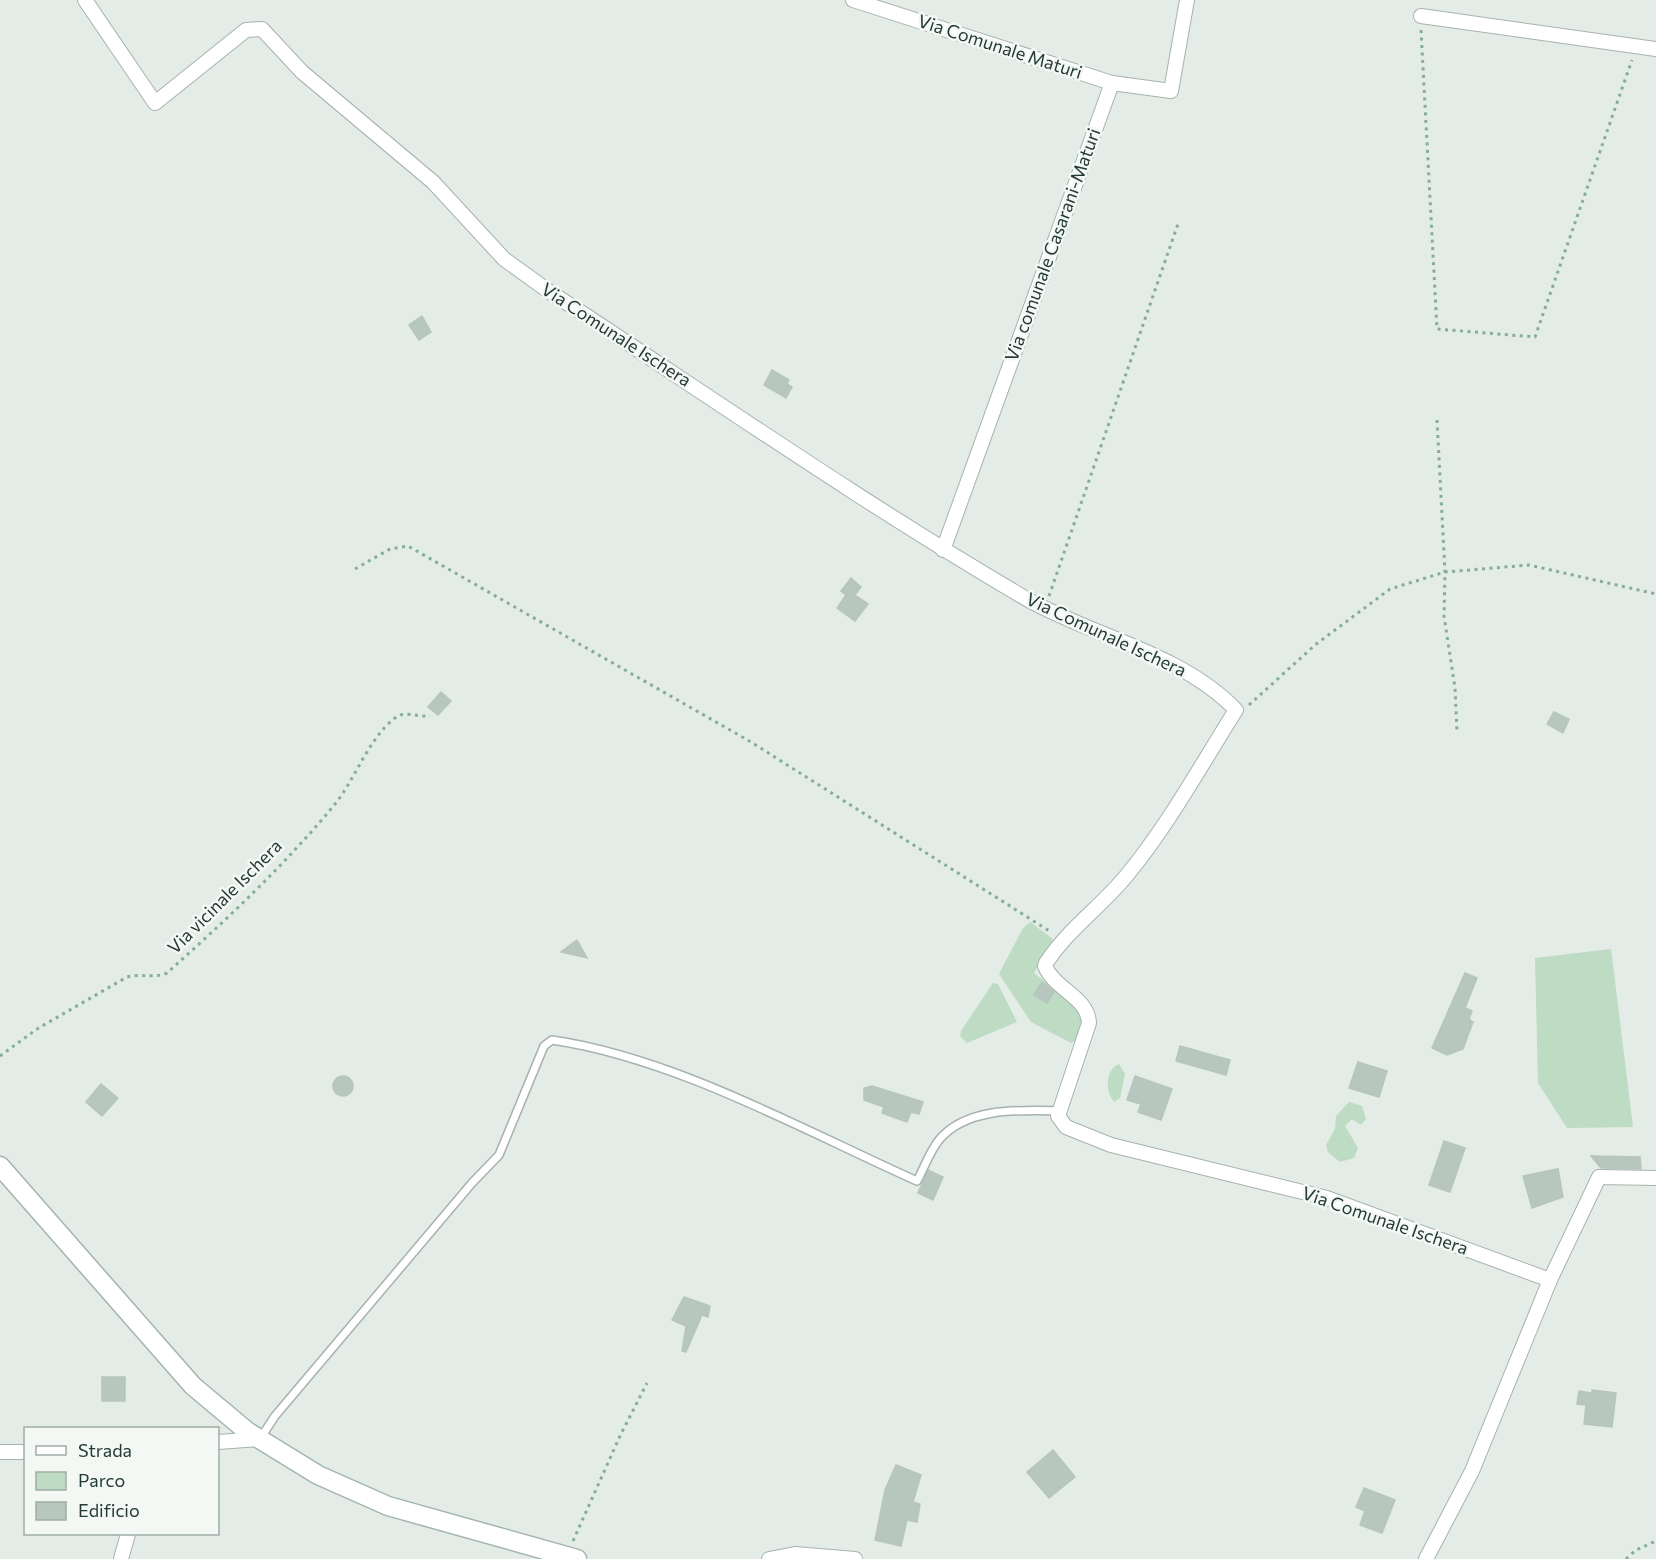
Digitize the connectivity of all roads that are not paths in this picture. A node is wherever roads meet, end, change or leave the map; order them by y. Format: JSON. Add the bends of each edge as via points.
{"nodes":[{"id":1,"x":85,"y":0,"type":"edge"},
{"id":2,"x":853,"y":0,"type":"edge"},
{"id":3,"x":1187,"y":0,"type":"edge"},
{"id":4,"x":1420,"y":16,"type":"road end"},
{"id":5,"x":1656,"y":49,"type":"edge"},
{"id":6,"x":1112,"y":83,"type":"junction"},
{"id":7,"x":943,"y":550,"type":"junction"},
{"id":8,"x":1058,"y":1111,"type":"junction"},
{"id":9,"x":0,"y":1166,"type":"edge"},
{"id":10,"x":1656,"y":1178,"type":"edge"},
{"id":11,"x":1550,"y":1280,"type":"junction"},
{"id":12,"x":260,"y":1439,"type":"junction"},
{"id":13,"x":219,"y":1442,"type":"edge"},
{"id":14,"x":0,"y":1452,"type":"edge"},
{"id":15,"x":24,"y":1452,"type":"edge"},
{"id":16,"x":127,"y":1535,"type":"edge"},
{"id":17,"x":572,"y":1557,"type":"edge"},
{"id":18,"x":121,"y":1559,"type":"edge"},
{"id":19,"x":769,"y":1559,"type":"edge"},
{"id":20,"x":855,"y":1559,"type":"edge"},
{"id":21,"x":1426,"y":1559,"type":"edge"}],
"edges":[{"from":1,"to":7,"type":"street","name":"Via Comunale Ischera","via":[[155,103],[246,30],[262,29],[302,72],[433,182],[504,259]]},
{"from":2,"to":6,"type":"street","name":"Via Comunale Maturi"},
{"from":3,"to":6,"type":"street","via":[[1171,91]]},
{"from":4,"to":5,"type":"street"},
{"from":6,"to":7,"type":"street","name":"Via comunale Casarani-Maturi"},
{"from":7,"to":8,"type":"street","name":"Via Comunale Ischera","via":[[1044,609],[1172,664],[1216,689],[1236,710],[1153,843],[1063,939],[1045,966],[1089,1015]]},
{"from":8,"to":11,"type":"street","name":"Via Comunale Ischera","via":[[1066,1126],[1111,1145],[1327,1198]]},
{"from":8,"to":12,"type":"lane","via":[[988,1114],[960,1120],[937,1142],[917,1181],[722,1093],[620,1053],[552,1040],[544,1046],[494,1162],[305,1380]]},
{"from":9,"to":12,"type":"main road","via":[[193,1386]]},
{"from":10,"to":11,"type":"street","via":[[1599,1177]]},
{"from":11,"to":21,"type":"street","via":[[1472,1471]]},
{"from":12,"to":13,"type":"street"},
{"from":12,"to":17,"type":"main road","via":[[318,1475],[388,1506]]},
{"from":14,"to":15,"type":"street"},
{"from":16,"to":18,"type":"street"},
{"from":19,"to":20,"type":"street","via":[[795,1554]]}]}
